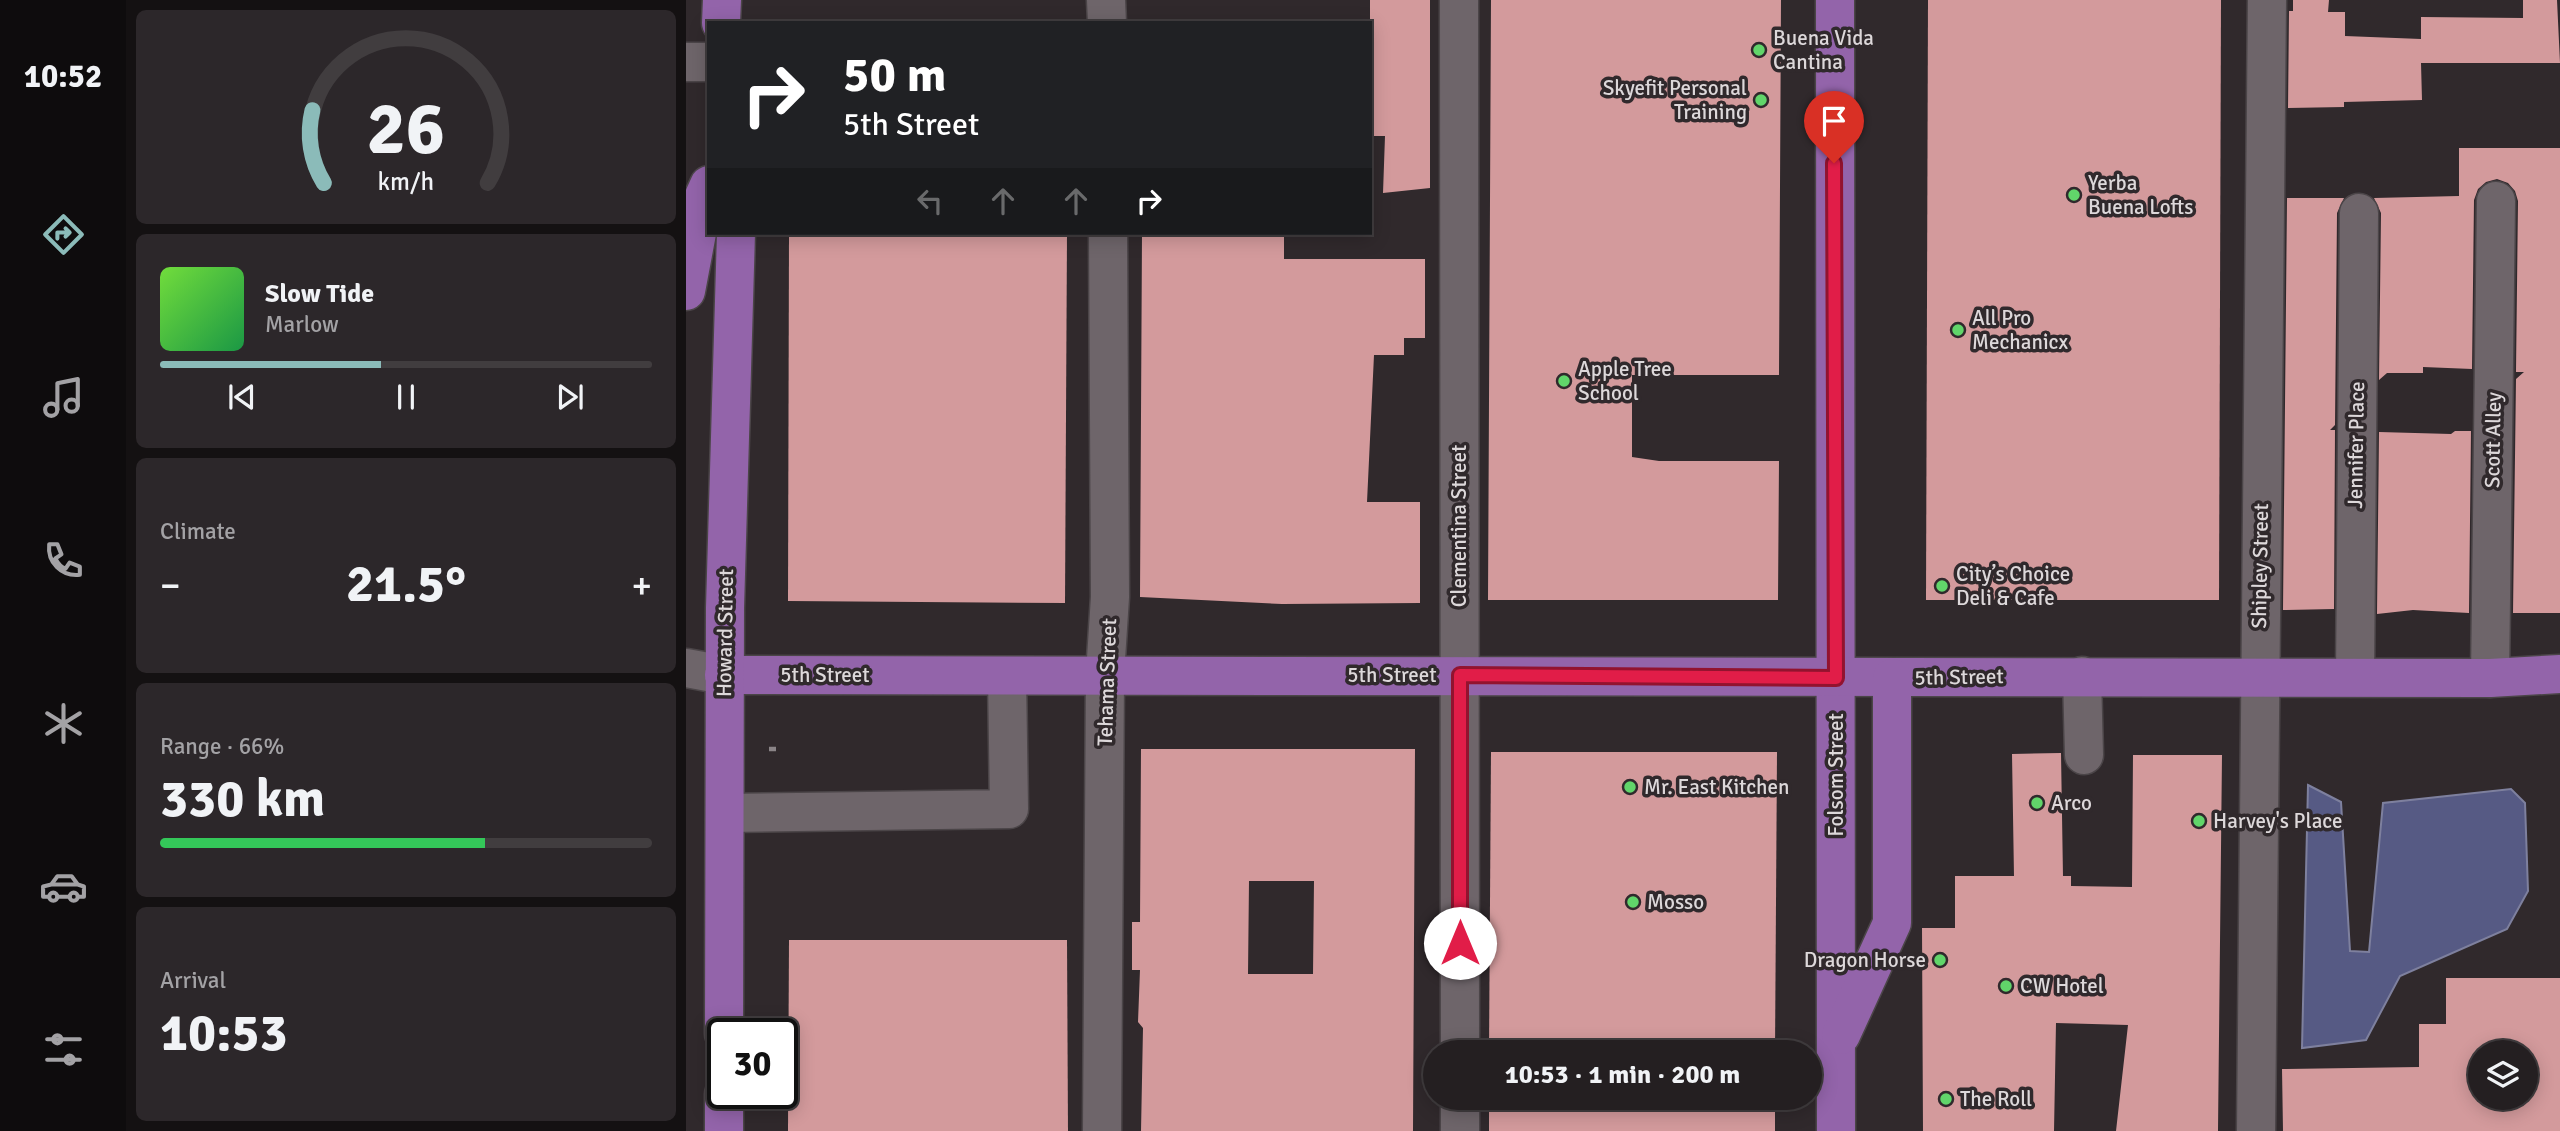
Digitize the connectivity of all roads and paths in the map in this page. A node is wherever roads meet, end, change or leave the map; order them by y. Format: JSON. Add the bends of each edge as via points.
{"nodes":[{"id":1,"x":722,"y":0,"type":"edge"},
{"id":2,"x":1106,"y":0,"type":"edge"},
{"id":3,"x":1459,"y":0,"type":"edge"},
{"id":4,"x":1835,"y":0,"type":"edge"},
{"id":5,"x":2267,"y":0,"type":"edge"},
{"id":6,"x":722,"y":21,"type":"edge"},
{"id":7,"x":1107,"y":21,"type":"edge"},
{"id":8,"x":686,"y":62,"type":"edge"},
{"id":9,"x":707,"y":62,"type":"edge"},
{"id":10,"x":707,"y":189,"type":"edge"},
{"id":11,"x":2496,"y":201,"type":"dead end"},
{"id":12,"x":2359,"y":213,"type":"dead end"},
{"id":13,"x":736,"y":235,"type":"edge"},
{"id":14,"x":1108,"y":235,"type":"edge"},
{"id":15,"x":686,"y":291,"type":"edge"},
{"id":16,"x":686,"y":668,"type":"edge"},
{"id":17,"x":1105,"y":674,"type":"junction"},
{"id":18,"x":2560,"y":674,"type":"edge"},
{"id":19,"x":724,"y":675,"type":"junction"},
{"id":20,"x":1460,"y":675,"type":"junction"},
{"id":21,"x":1007,"y":676,"type":"junction"},
{"id":22,"x":2082,"y":676,"type":"junction"},
{"id":23,"x":2258,"y":676,"type":"junction"},
{"id":24,"x":2355,"y":676,"type":"junction"},
{"id":25,"x":1892,"y":677,"type":"junction"},
{"id":26,"x":1836,"y":678,"type":"junction"},
{"id":27,"x":2490,"y":678,"type":"junction"},
{"id":28,"x":769,"y":749,"type":"dead end"},
{"id":29,"x":776,"y":749,"type":"dead end"},
{"id":30,"x":2084,"y":755,"type":"dead end"},
{"id":31,"x":725,"y":813,"type":"junction"},
{"id":32,"x":724,"y":1018,"type":"edge"},
{"id":33,"x":1460,"y":1040,"type":"edge"},
{"id":34,"x":1836,"y":1046,"type":"junction"},
{"id":35,"x":724,"y":1109,"type":"edge"},
{"id":36,"x":1460,"y":1110,"type":"edge"},
{"id":37,"x":724,"y":1131,"type":"edge"},
{"id":38,"x":1102,"y":1131,"type":"edge"},
{"id":39,"x":1460,"y":1131,"type":"edge"},
{"id":40,"x":1836,"y":1131,"type":"edge"},
{"id":41,"x":2256,"y":1131,"type":"edge"}],
"edges":[{"from":1,"to":6,"type":"main road"},
{"from":2,"to":7,"type":"street"},
{"from":3,"to":20,"type":"street","name":"Clementina Street"},
{"from":4,"to":26,"type":"main road","name":"Folsom Street"},
{"from":5,"to":23,"type":"street","name":"Shipley Street"},
{"from":8,"to":9,"type":"street"},
{"from":10,"to":15,"type":"main road"},
{"from":11,"to":27,"type":"street","name":"Scott Alley"},
{"from":12,"to":24,"type":"street","name":"Jennifer Place"},
{"from":13,"to":19,"type":"main road","name":"Howard Street"},
{"from":14,"to":17,"type":"street","name":"Tehama Street","via":[[1110,597]]},
{"from":16,"to":19,"type":"street","name":"5th Street"},
{"from":17,"to":20,"type":"main road","name":"5th Street"},
{"from":17,"to":21,"type":"main road","name":"5th Street"},
{"from":17,"to":38,"type":"street","name":"Tehama Street"},
{"from":18,"to":27,"type":"main road","name":"5th Street"},
{"from":19,"to":21,"type":"main road","name":"5th Street"},
{"from":19,"to":31,"type":"main road","name":"Howard Street"},
{"from":20,"to":26,"type":"main road","name":"5th Street"},
{"from":20,"to":33,"type":"street","name":"Clementina Street"},
{"from":21,"to":31,"type":"street","via":[[1009,809]]},
{"from":22,"to":23,"type":"main road","name":"5th Street"},
{"from":22,"to":25,"type":"main road","name":"5th Street"},
{"from":22,"to":30,"type":"street"},
{"from":23,"to":24,"type":"main road","name":"5th Street"},
{"from":23,"to":41,"type":"street","name":"Shipley Street"},
{"from":24,"to":27,"type":"main road","name":"5th Street"},
{"from":25,"to":26,"type":"main road","name":"5th Street"},
{"from":25,"to":34,"type":"main road","via":[[1892,923]]},
{"from":26,"to":34,"type":"main road","name":"Folsom Street"},
{"from":28,"to":29,"type":"path"},
{"from":31,"to":32,"type":"main road","name":"Howard Street"},
{"from":34,"to":40,"type":"main road","name":"Folsom Street"},
{"from":35,"to":37,"type":"main road"},
{"from":36,"to":39,"type":"street"}]}
